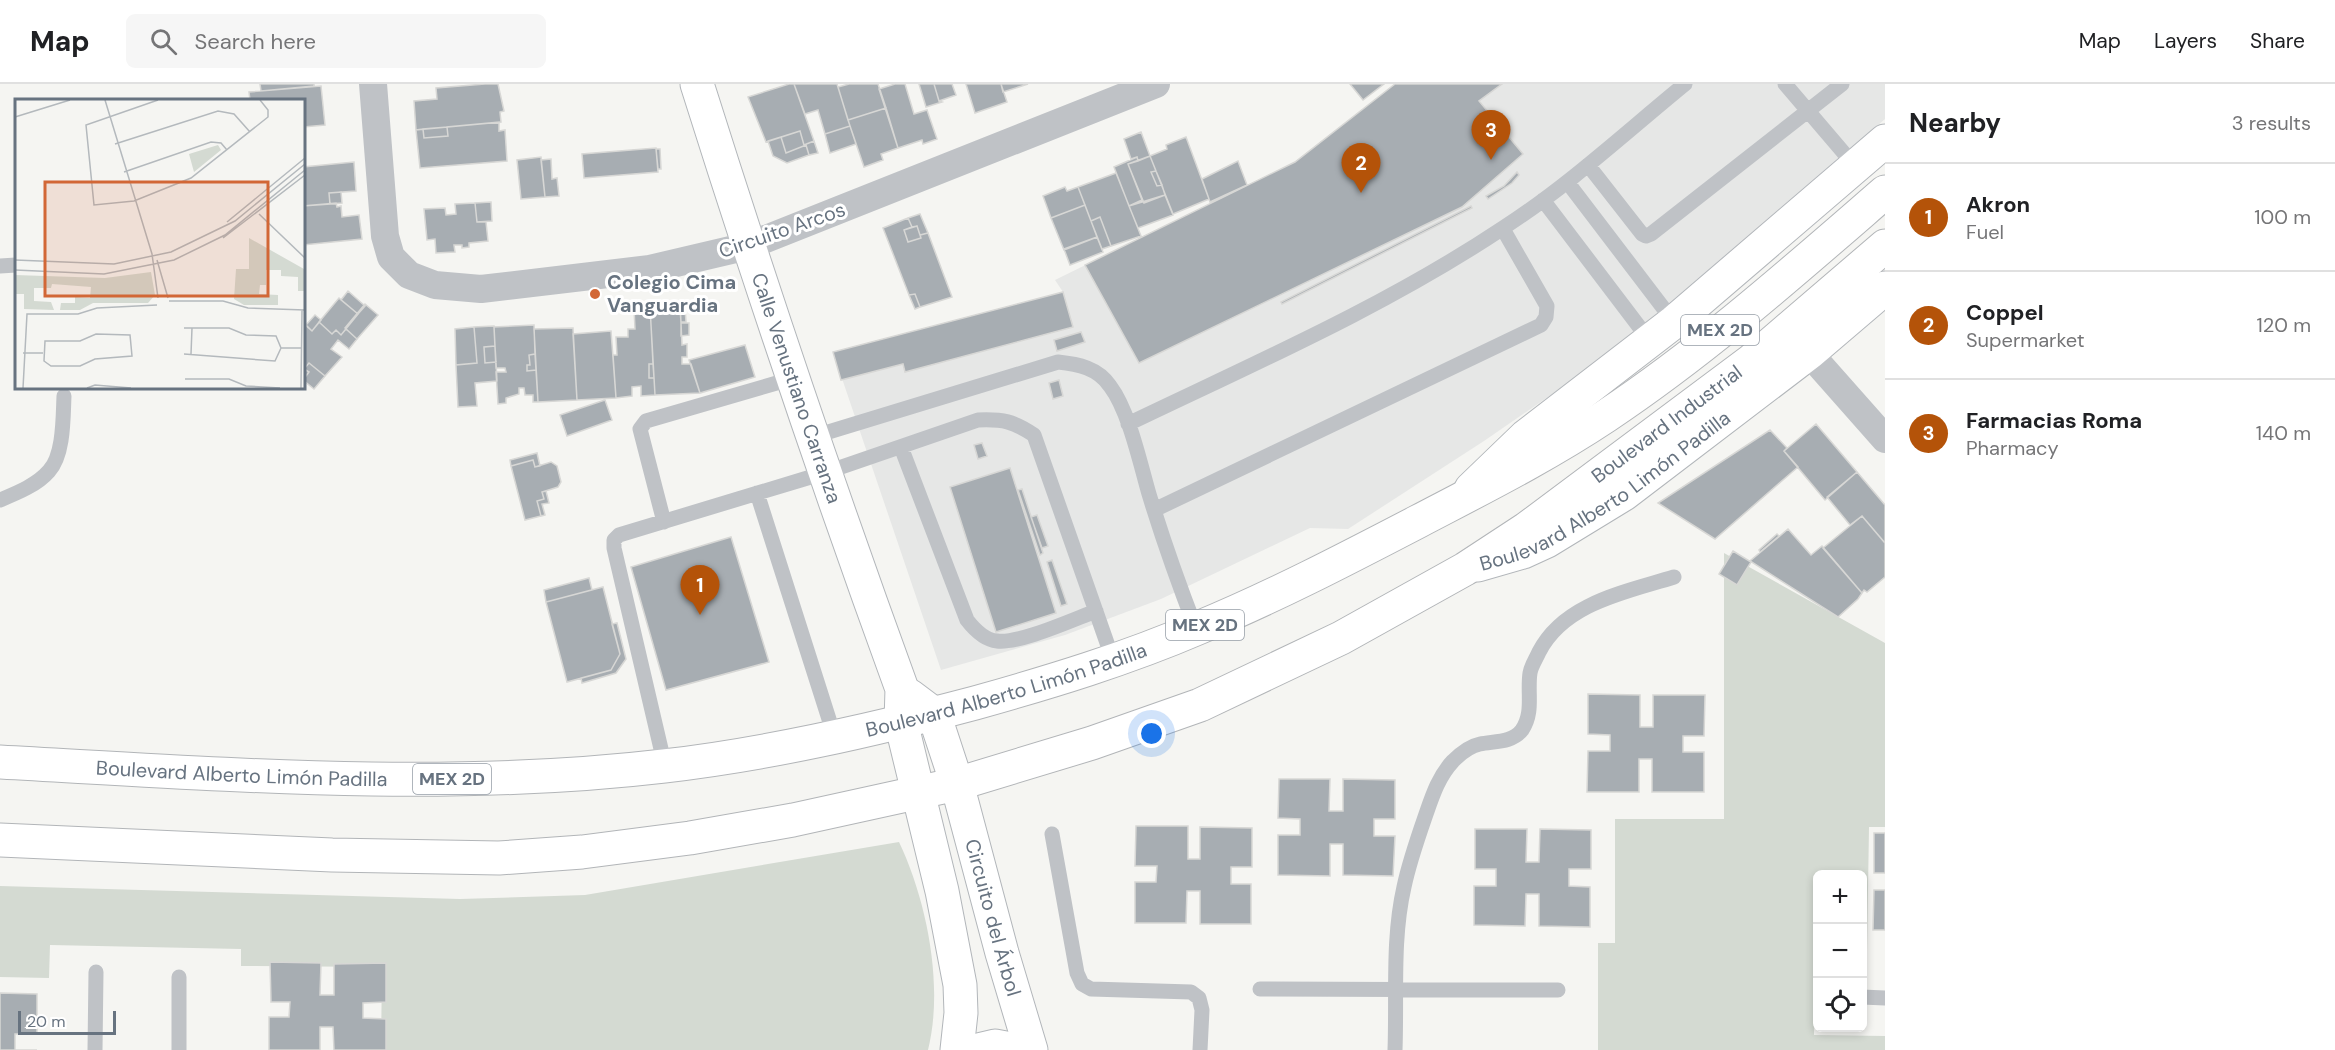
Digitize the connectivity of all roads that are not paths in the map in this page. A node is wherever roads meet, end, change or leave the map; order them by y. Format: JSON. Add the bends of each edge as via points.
{"nodes":[{"id":1,"x":373,"y":84,"type":"edge"},
{"id":2,"x":697,"y":84,"type":"edge"},
{"id":3,"x":1156,"y":84,"type":"edge"},
{"id":4,"x":1685,"y":84,"type":"edge"},
{"id":5,"x":1785,"y":84,"type":"edge"},
{"id":6,"x":1842,"y":84,"type":"edge"},
{"id":7,"x":1808,"y":111,"type":"junction"},
{"id":8,"x":1885,"y":141,"type":"edge"},
{"id":9,"x":1588,"y":165,"type":"junction"},
{"id":10,"x":1856,"y":166,"type":"junction"},
{"id":11,"x":1568,"y":183,"type":"junction"},
{"id":12,"x":1885,"y":192,"type":"edge"},
{"id":13,"x":1543,"y":200,"type":"junction"},
{"id":14,"x":1503,"y":229,"type":"junction"},
{"id":15,"x":748,"y":246,"type":"junction"},
{"id":16,"x":1885,"y":246,"type":"edge"},
{"id":17,"x":15,"y":265,"type":"edge"},
{"id":18,"x":0,"y":266,"type":"edge"},
{"id":19,"x":1885,"y":288,"type":"edge"},
{"id":20,"x":1662,"y":332,"type":"junction"},
{"id":21,"x":1809,"y":353,"type":"junction"},
{"id":22,"x":794,"y":378,"type":"junction"},
{"id":23,"x":64,"y":396,"type":"dead end"},
{"id":24,"x":1128,"y":424,"type":"junction"},
{"id":25,"x":812,"y":437,"type":"junction"},
{"id":26,"x":1885,"y":439,"type":"edge"},
{"id":27,"x":902,"y":447,"type":"junction"},
{"id":28,"x":824,"y":473,"type":"junction"},
{"id":29,"x":757,"y":493,"type":"junction"},
{"id":30,"x":1460,"y":499,"type":"junction"},
{"id":31,"x":0,"y":500,"type":"edge"},
{"id":32,"x":1154,"y":510,"type":"junction"},
{"id":33,"x":664,"y":522,"type":"junction"},
{"id":34,"x":1465,"y":569,"type":"junction"},
{"id":35,"x":1674,"y":577,"type":"dead end"},
{"id":36,"x":1096,"y":611,"type":"junction"},
{"id":37,"x":1196,"y":629,"type":"junction"},
{"id":38,"x":1113,"y":660,"type":"junction"},
{"id":39,"x":902,"y":689,"type":"junction"},
{"id":40,"x":934,"y":714,"type":"junction"},
{"id":41,"x":901,"y":722,"type":"junction"},
{"id":42,"x":835,"y":738,"type":"junction"},
{"id":43,"x":0,"y":762,"type":"edge"},
{"id":44,"x":665,"y":766,"type":"junction"},
{"id":45,"x":957,"y":784,"type":"junction"},
{"id":46,"x":919,"y":793,"type":"junction"},
{"id":47,"x":1052,"y":834,"type":"dead end"},
{"id":48,"x":0,"y":840,"type":"edge"},
{"id":49,"x":96,"y":972,"type":"dead end"},
{"id":50,"x":179,"y":977,"type":"dead end"},
{"id":51,"x":1260,"y":989,"type":"dead end"},
{"id":52,"x":1397,"y":990,"type":"junction"},
{"id":53,"x":1558,"y":990,"type":"dead end"},
{"id":54,"x":1867,"y":997,"type":"edge"},
{"id":55,"x":1885,"y":998,"type":"edge"},
{"id":56,"x":96,"y":1050,"type":"edge"},
{"id":57,"x":179,"y":1050,"type":"edge"},
{"id":58,"x":957,"y":1050,"type":"edge"},
{"id":59,"x":978,"y":1050,"type":"edge"},
{"id":60,"x":1017,"y":1050,"type":"edge"},
{"id":61,"x":1031,"y":1050,"type":"edge"},
{"id":62,"x":1200,"y":1050,"type":"edge"},
{"id":63,"x":1395,"y":1050,"type":"edge"}],
"edges":[{"from":1,"to":15,"type":"street","name":"Circuito Arcos","via":[[385,236],[392,257],[409,275],[435,285],[481,289],[650,269]]},
{"from":2,"to":15,"type":"main road","name":"Calle Venustiano Carranza"},
{"from":3,"to":15,"type":"street","name":"Circuito Arcos"},
{"from":4,"to":9,"type":"lane"},
{"from":5,"to":7,"type":"lane"},
{"from":6,"to":7,"type":"lane"},
{"from":7,"to":9,"type":"lane","via":[[1646,236]]},
{"from":7,"to":10,"type":"lane"},
{"from":8,"to":10,"type":"main road","name":"Boulevard Alberto Limón Padilla"},
{"from":9,"to":11,"type":"lane"},
{"from":10,"to":20,"type":"main road","name":"Boulevard Alberto Limón Padilla"},
{"from":11,"to":13,"type":"lane"},
{"from":11,"to":20,"type":"lane"},
{"from":12,"to":30,"type":"main road","number":"MEX 2D","via":[[1742,313],[1609,414],[1546,455]]},
{"from":13,"to":14,"type":"lane"},
{"from":13,"to":20,"type":"lane"},
{"from":14,"to":24,"type":"lane","via":[[1426,276],[1310,338]]},
{"from":14,"to":32,"type":"lane","via":[[1546,306],[1546,318],[1541,325]]},
{"from":15,"to":22,"type":"main road","name":"Calle Venustiano Carranza"},
{"from":16,"to":34,"type":"main road","name":"Boulevard Industrial","number":"MEX 2D","via":[[1751,361],[1526,529]]},
{"from":17,"to":18,"type":"lane"},
{"from":19,"to":21,"type":"main road","name":"Boulevard Alberto Limón Padilla"},
{"from":20,"to":30,"type":"main road","name":"Boulevard Alberto Limón Padilla","via":[[1526,436]]},
{"from":21,"to":26,"type":"street"},
{"from":21,"to":34,"type":"main road","name":"Boulevard Alberto Limón Padilla","via":[[1624,494],[1547,541]]},
{"from":22,"to":25,"type":"main road","name":"Calle Venustiano Carranza"},
{"from":22,"to":33,"type":"lane","via":[[646,422],[640,429]]},
{"from":23,"to":31,"type":"lane","via":[[62,438],[50,470],[22,491]]},
{"from":24,"to":25,"type":"lane","via":[[1111,386],[1098,373],[1079,364],[1058,362]]},
{"from":24,"to":32,"type":"lane"},
{"from":25,"to":28,"type":"main road","name":"Calle Venustiano Carranza"},
{"from":27,"to":28,"type":"lane"},
{"from":27,"to":36,"type":"lane","via":[[967,620],[977,632],[995,641],[1013,641]]},
{"from":27,"to":36,"type":"lane","via":[[978,420],[1000,419],[1034,435]]},
{"from":28,"to":29,"type":"lane"},
{"from":28,"to":39,"type":"main road","name":"Calle Venustiano Carranza"},
{"from":29,"to":33,"type":"lane"},
{"from":29,"to":42,"type":"lane"},
{"from":30,"to":37,"type":"main road","name":"Boulevard Alberto Limón Padilla","number":"MEX 2D","via":[[1319,573]]},
{"from":32,"to":37,"type":"lane"},
{"from":33,"to":44,"type":"lane","via":[[619,535],[614,548]]},
{"from":34,"to":45,"type":"main road","name":"Boulevard Alberto Limón Padilla","number":"MEX 2D","via":[[1341,638],[1200,705]]},
{"from":35,"to":52,"type":"lane","via":[[1597,600],[1561,624],[1542,646],[1530,671],[1528,721],[1519,734],[1466,750],[1437,783],[1404,886],[1397,941]]},
{"from":36,"to":38,"type":"lane"},
{"from":37,"to":38,"type":"main road","name":"Boulevard Alberto Limón Padilla","number":"MEX 2D"},
{"from":38,"to":40,"type":"main road","name":"Boulevard Alberto Limón Padilla","number":"MEX 2D"},
{"from":39,"to":40,"type":"main road"},
{"from":39,"to":41,"type":"main road","name":"Calle Venustiano Carranza"},
{"from":40,"to":41,"type":"main road","name":"Boulevard Alberto Limón Padilla","number":"MEX 2D"},
{"from":40,"to":45,"type":"main road"},
{"from":41,"to":42,"type":"main road","name":"Boulevard Alberto Limón Padilla","number":"MEX 2D"},
{"from":41,"to":46,"type":"main road","name":"Calle Venustiano Carranza"},
{"from":42,"to":44,"type":"main road","name":"Boulevard Alberto Limón Padilla","number":"MEX 2D"},
{"from":43,"to":44,"type":"main road","name":"Boulevard Alberto Limón Padilla","number":"MEX 2D","via":[[424,781]]},
{"from":45,"to":46,"type":"main road","name":"Boulevard Alberto Limón Padilla","number":"MEX 2D"},
{"from":45,"to":61,"type":"main road","name":"Circuito del Árbol"},
{"from":46,"to":48,"type":"main road","name":"Boulevard Alberto Limón Padilla","number":"MEX 2D","via":[[690,838],[499,858]]},
{"from":46,"to":58,"type":"main road","via":[[960,985]]},
{"from":47,"to":62,"type":"lane","via":[[1082,984],[1091,989],[1191,992],[1199,998],[1202,1010]]},
{"from":49,"to":56,"type":"lane"},
{"from":50,"to":57,"type":"lane"},
{"from":51,"to":52,"type":"lane"},
{"from":52,"to":53,"type":"lane"},
{"from":52,"to":63,"type":"lane"},
{"from":54,"to":55,"type":"lane"},
{"from":59,"to":60,"type":"main road","via":[[995,1046]]}]}
